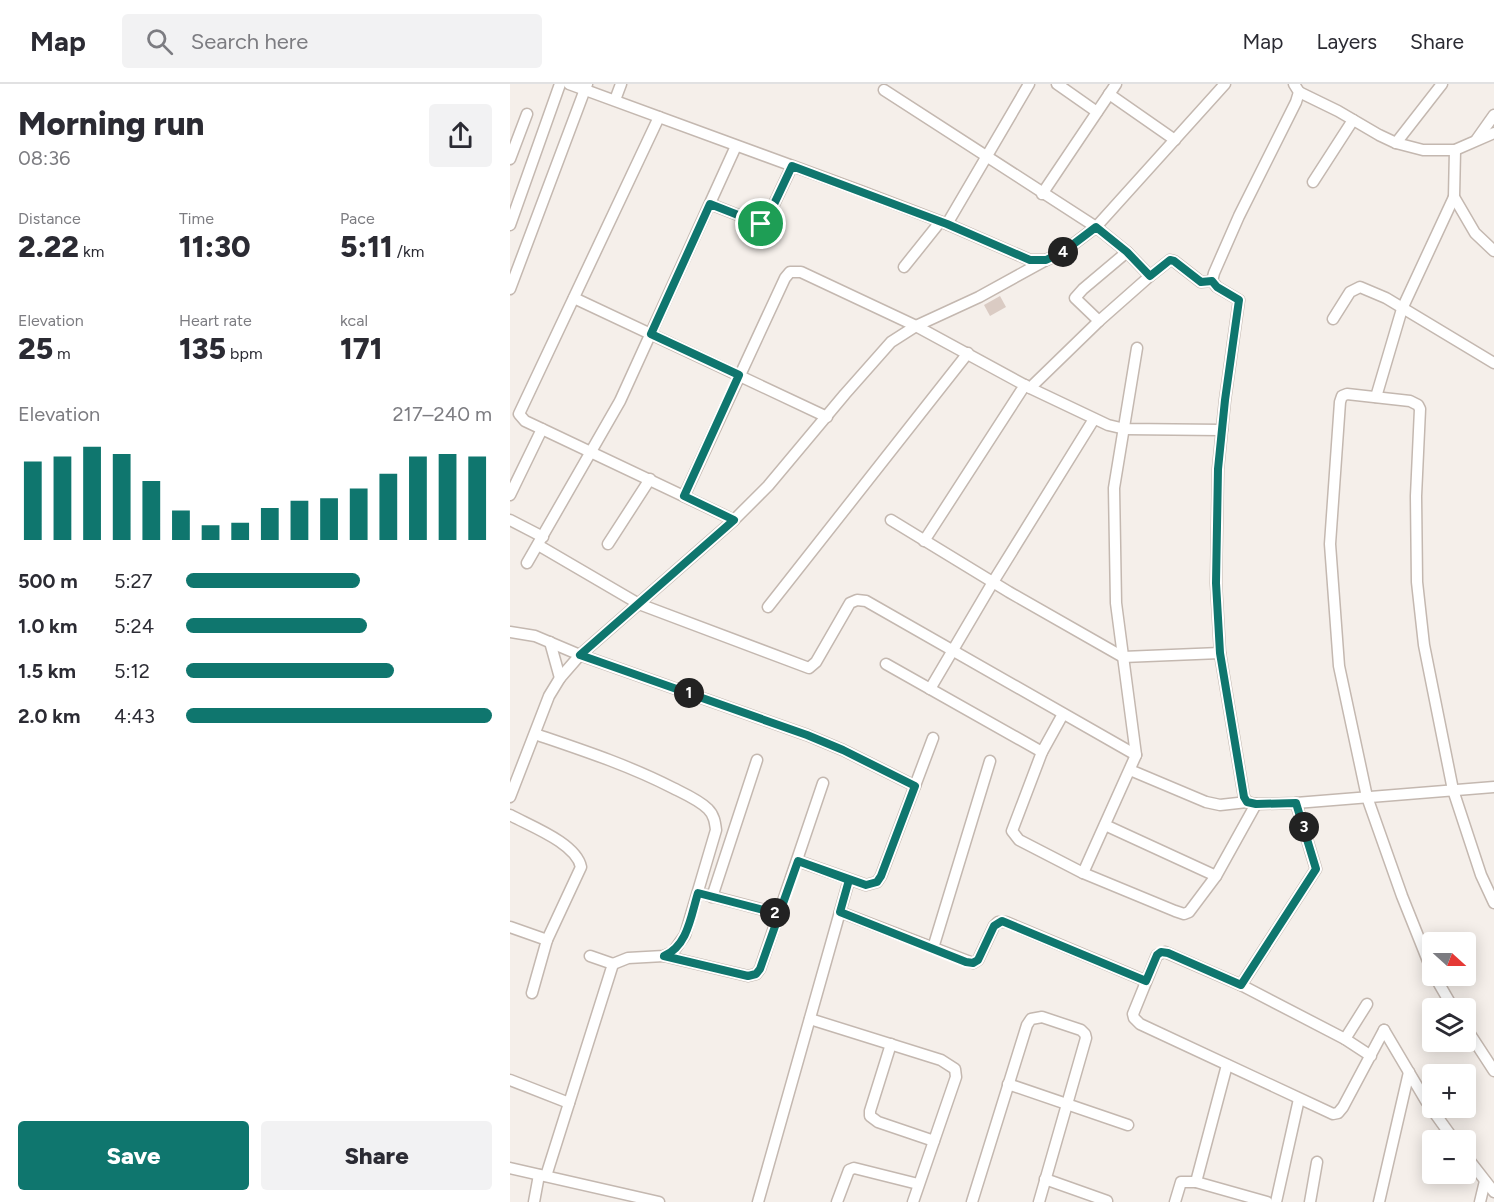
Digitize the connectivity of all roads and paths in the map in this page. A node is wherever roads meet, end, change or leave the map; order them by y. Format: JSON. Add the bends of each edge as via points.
{"nodes":[{"id":1,"x":560,"y":84,"type":"edge"},
{"id":2,"x":569,"y":84,"type":"edge"},
{"id":3,"x":621,"y":84,"type":"edge"},
{"id":4,"x":1029,"y":84,"type":"edge"},
{"id":5,"x":1057,"y":84,"type":"edge"},
{"id":6,"x":1116,"y":84,"type":"edge"},
{"id":7,"x":1225,"y":84,"type":"edge"},
{"id":8,"x":1442,"y":84,"type":"edge"},
{"id":9,"x":586,"y":87,"type":"edge"},
{"id":10,"x":1296,"y":88,"type":"edge"},
{"id":11,"x":884,"y":90,"type":"dead end"},
{"id":12,"x":1109,"y":94,"type":"junction"},
{"id":13,"x":615,"y":100,"type":"junction"},
{"id":14,"x":1097,"y":112,"type":"junction"},
{"id":15,"x":527,"y":114,"type":"dead end"},
{"id":16,"x":1494,"y":115,"type":"edge"},
{"id":17,"x":659,"y":117,"type":"junction"},
{"id":18,"x":1353,"y":120,"type":"junction"},
{"id":19,"x":1494,"y":133,"type":"edge"},
{"id":20,"x":1175,"y":140,"type":"junction"},
{"id":21,"x":1476,"y":141,"type":"junction"},
{"id":22,"x":1396,"y":142,"type":"junction"},
{"id":23,"x":736,"y":146,"type":"junction"},
{"id":24,"x":1455,"y":150,"type":"junction"},
{"id":25,"x":986,"y":157,"type":"junction"},
{"id":26,"x":510,"y":159,"type":"edge"},
{"id":27,"x":792,"y":166,"type":"junction"},
{"id":28,"x":1313,"y":182,"type":"dead end"},
{"id":29,"x":1042,"y":194,"type":"junction"},
{"id":30,"x":1454,"y":197,"type":"junction"},
{"id":31,"x":710,"y":204,"type":"junction"},
{"id":32,"x":944,"y":223,"type":"junction"},
{"id":33,"x":510,"y":225,"type":"edge"},
{"id":34,"x":1096,"y":227,"type":"junction"},
{"id":35,"x":1494,"y":251,"type":"edge"},
{"id":36,"x":1127,"y":252,"type":"junction"},
{"id":37,"x":1046,"y":260,"type":"junction"},
{"id":38,"x":904,"y":267,"type":"dead end"},
{"id":39,"x":1150,"y":276,"type":"junction"},
{"id":40,"x":1212,"y":281,"type":"junction"},
{"id":41,"x":510,"y":289,"type":"edge"},
{"id":42,"x":574,"y":298,"type":"junction"},
{"id":43,"x":1402,"y":309,"type":"junction"},
{"id":44,"x":1333,"y":319,"type":"dead end"},
{"id":45,"x":1099,"y":321,"type":"junction"},
{"id":46,"x":916,"y":326,"type":"junction"},
{"id":47,"x":651,"y":334,"type":"junction"},
{"id":48,"x":1137,"y":348,"type":"dead end"},
{"id":49,"x":968,"y":354,"type":"junction"},
{"id":50,"x":1494,"y":363,"type":"edge"},
{"id":51,"x":739,"y":375,"type":"junction"},
{"id":52,"x":1028,"y":386,"type":"junction"},
{"id":53,"x":1376,"y":397,"type":"junction"},
{"id":54,"x":827,"y":417,"type":"junction"},
{"id":55,"x":1094,"y":419,"type":"junction"},
{"id":56,"x":542,"y":429,"type":"junction"},
{"id":57,"x":1125,"y":429,"type":"junction"},
{"id":58,"x":1222,"y":430,"type":"junction"},
{"id":59,"x":591,"y":452,"type":"junction"},
{"id":60,"x":650,"y":480,"type":"junction"},
{"id":61,"x":511,"y":490,"type":"edge"},
{"id":62,"x":684,"y":496,"type":"junction"},
{"id":63,"x":510,"y":520,"type":"edge"},
{"id":64,"x":734,"y":520,"type":"junction"},
{"id":65,"x":891,"y":520,"type":"dead end"},
{"id":66,"x":540,"y":541,"type":"junction"},
{"id":67,"x":924,"y":541,"type":"junction"},
{"id":68,"x":608,"y":544,"type":"dead end"},
{"id":69,"x":527,"y":563,"type":"dead end"},
{"id":70,"x":993,"y":582,"type":"junction"},
{"id":71,"x":639,"y":604,"type":"junction"},
{"id":72,"x":768,"y":607,"type":"dead end"},
{"id":73,"x":511,"y":631,"type":"edge"},
{"id":74,"x":550,"y":642,"type":"junction"},
{"id":75,"x":953,"y":651,"type":"junction"},
{"id":76,"x":1220,"y":653,"type":"junction"},
{"id":77,"x":580,"y":655,"type":"junction"},
{"id":78,"x":1123,"y":657,"type":"junction"},
{"id":79,"x":886,"y":664,"type":"dead end"},
{"id":80,"x":560,"y":678,"type":"junction"},
{"id":81,"x":930,"y":689,"type":"junction"},
{"id":82,"x":1063,"y":714,"type":"junction"},
{"id":83,"x":535,"y":734,"type":"junction"},
{"id":84,"x":933,"y":738,"type":"dead end"},
{"id":85,"x":1042,"y":752,"type":"junction"},
{"id":86,"x":1136,"y":755,"type":"junction"},
{"id":87,"x":757,"y":760,"type":"dead end"},
{"id":88,"x":990,"y":761,"type":"dead end"},
{"id":89,"x":1130,"y":770,"type":"junction"},
{"id":90,"x":823,"y":783,"type":"dead end"},
{"id":91,"x":915,"y":786,"type":"junction"},
{"id":92,"x":1494,"y":787,"type":"edge"},
{"id":93,"x":1453,"y":790,"type":"junction"},
{"id":94,"x":510,"y":797,"type":"edge"},
{"id":95,"x":1367,"y":797,"type":"junction"},
{"id":96,"x":1252,"y":803,"type":"junction"},
{"id":97,"x":1296,"y":803,"type":"junction"},
{"id":98,"x":510,"y":815,"type":"edge"},
{"id":99,"x":1105,"y":825,"type":"junction"},
{"id":100,"x":798,"y":861,"type":"junction"},
{"id":101,"x":1083,"y":873,"type":"junction"},
{"id":102,"x":1216,"y":876,"type":"junction"},
{"id":103,"x":849,"y":880,"type":"junction"},
{"id":104,"x":698,"y":893,"type":"junction"},
{"id":105,"x":712,"y":897,"type":"junction"},
{"id":106,"x":1494,"y":903,"type":"edge"},
{"id":107,"x":840,"y":912,"type":"junction"},
{"id":108,"x":779,"y":914,"type":"junction"},
{"id":109,"x":510,"y":927,"type":"edge"},
{"id":110,"x":547,"y":940,"type":"junction"},
{"id":111,"x":1422,"y":946,"type":"edge"},
{"id":112,"x":933,"y":948,"type":"junction"},
{"id":113,"x":591,"y":956,"type":"dead end"},
{"id":114,"x":664,"y":956,"type":"junction"},
{"id":115,"x":613,"y":964,"type":"junction"},
{"id":116,"x":1146,"y":981,"type":"junction"},
{"id":117,"x":1241,"y":985,"type":"junction"},
{"id":118,"x":532,"y":993,"type":"dead end"},
{"id":119,"x":1367,"y":1004,"type":"dead end"},
{"id":120,"x":810,"y":1019,"type":"junction"},
{"id":121,"x":1345,"y":1039,"type":"junction"},
{"id":122,"x":1476,"y":1043,"type":"edge"},
{"id":123,"x":891,"y":1044,"type":"junction"},
{"id":124,"x":1371,"y":1056,"type":"junction"},
{"id":125,"x":1227,"y":1065,"type":"junction"},
{"id":126,"x":1494,"y":1071,"type":"edge"},
{"id":127,"x":1409,"y":1072,"type":"junction"},
{"id":128,"x":510,"y":1080,"type":"edge"},
{"id":129,"x":1008,"y":1084,"type":"junction"},
{"id":130,"x":1299,"y":1099,"type":"junction"},
{"id":131,"x":569,"y":1103,"type":"junction"},
{"id":132,"x":1068,"y":1104,"type":"junction"},
{"id":133,"x":1128,"y":1125,"type":"dead end"},
{"id":134,"x":1447,"y":1130,"type":"edge"},
{"id":135,"x":934,"y":1141,"type":"junction"},
{"id":136,"x":1317,"y":1161,"type":"dead end"},
{"id":137,"x":510,"y":1168,"type":"edge"},
{"id":138,"x":1476,"y":1169,"type":"edge"},
{"id":139,"x":542,"y":1175,"type":"junction"},
{"id":140,"x":1045,"y":1179,"type":"junction"},
{"id":141,"x":1485,"y":1181,"type":"junction"},
{"id":142,"x":1196,"y":1182,"type":"junction"},
{"id":143,"x":918,"y":1184,"type":"junction"},
{"id":144,"x":1494,"y":1192,"type":"edge"},
{"id":145,"x":610,"y":1196,"type":"edge"},
{"id":146,"x":1107,"y":1201,"type":"edge"},
{"id":147,"x":534,"y":1202,"type":"edge"},
{"id":148,"x":659,"y":1202,"type":"edge"},
{"id":149,"x":758,"y":1202,"type":"edge"},
{"id":150,"x":837,"y":1202,"type":"edge"},
{"id":151,"x":913,"y":1202,"type":"edge"},
{"id":152,"x":972,"y":1202,"type":"edge"},
{"id":153,"x":1039,"y":1202,"type":"edge"},
{"id":154,"x":1175,"y":1202,"type":"edge"},
{"id":155,"x":1267,"y":1202,"type":"edge"},
{"id":156,"x":1276,"y":1202,"type":"edge"},
{"id":157,"x":1310,"y":1202,"type":"edge"},
{"id":158,"x":1379,"y":1202,"type":"edge"},
{"id":159,"x":1480,"y":1202,"type":"edge"}],
"edges":[{"from":1,"to":33,"type":"street"},
{"from":2,"to":9,"type":"street"},
{"from":3,"to":13,"type":"street"},
{"from":4,"to":25,"type":"street"},
{"from":5,"to":14,"type":"street"},
{"from":6,"to":12,"type":"street"},
{"from":7,"to":20,"type":"street"},
{"from":8,"to":22,"type":"street"},
{"from":9,"to":13,"type":"street"},
{"from":9,"to":41,"type":"street"},
{"from":10,"to":18,"type":"street"},
{"from":10,"to":40,"type":"street","via":[[1296,102],[1239,216]]},
{"from":11,"to":25,"type":"street"},
{"from":12,"to":14,"type":"street"},
{"from":12,"to":20,"type":"street"},
{"from":13,"to":17,"type":"street"},
{"from":14,"to":29,"type":"street"},
{"from":15,"to":26,"type":"street"},
{"from":16,"to":21,"type":"street"},
{"from":17,"to":23,"type":"street"},
{"from":17,"to":42,"type":"street"},
{"from":18,"to":22,"type":"street"},
{"from":18,"to":28,"type":"street"},
{"from":19,"to":21,"type":"street"},
{"from":20,"to":34,"type":"street"},
{"from":21,"to":24,"type":"street"},
{"from":22,"to":24,"type":"street","via":[[1423,150]]},
{"from":23,"to":27,"type":"street"},
{"from":23,"to":31,"type":"street"},
{"from":24,"to":30,"type":"street"},
{"from":25,"to":29,"type":"street"},
{"from":25,"to":32,"type":"street"},
{"from":27,"to":31,"type":"street","via":[[764,224]]},
{"from":27,"to":32,"type":"street"},
{"from":29,"to":34,"type":"street"},
{"from":30,"to":35,"type":"street","via":[[1475,232]]},
{"from":30,"to":43,"type":"street"},
{"from":31,"to":47,"type":"street"},
{"from":32,"to":37,"type":"street","via":[[1030,260]]},
{"from":32,"to":38,"type":"street"},
{"from":34,"to":36,"type":"street"},
{"from":34,"to":37,"type":"street"},
{"from":36,"to":39,"type":"street"},
{"from":36,"to":45,"type":"street","via":[[1075,298]]},
{"from":37,"to":46,"type":"street"},
{"from":39,"to":40,"type":"street","via":[[1170,260],[1201,282]]},
{"from":39,"to":45,"type":"street"},
{"from":40,"to":58,"type":"street","via":[[1239,300]]},
{"from":42,"to":47,"type":"street"},
{"from":42,"to":56,"type":"street","via":[[521,408],[521,418]]},
{"from":43,"to":44,"type":"street","via":[[1360,287],[1350,292]]},
{"from":43,"to":50,"type":"street"},
{"from":43,"to":53,"type":"street"},
{"from":45,"to":52,"type":"street"},
{"from":46,"to":49,"type":"street"},
{"from":46,"to":51,"type":"street","via":[[801,272],[790,272]]},
{"from":46,"to":54,"type":"street","via":[[891,342]]},
{"from":47,"to":51,"type":"street"},
{"from":47,"to":59,"type":"street"},
{"from":48,"to":57,"type":"street"},
{"from":49,"to":52,"type":"street"},
{"from":49,"to":72,"type":"street"},
{"from":51,"to":54,"type":"street"},
{"from":51,"to":62,"type":"street"},
{"from":52,"to":55,"type":"street"},
{"from":52,"to":67,"type":"street"},
{"from":53,"to":93,"type":"street","via":[[1410,401],[1420,409],[1417,582],[1424,645]]},
{"from":53,"to":95,"type":"street","via":[[1347,394],[1340,402],[1330,544],[1339,666]]},
{"from":54,"to":64,"type":"street"},
{"from":55,"to":57,"type":"street"},
{"from":55,"to":70,"type":"street"},
{"from":56,"to":59,"type":"street"},
{"from":56,"to":61,"type":"street"},
{"from":57,"to":58,"type":"street"},
{"from":57,"to":78,"type":"street","via":[[1114,488],[1116,603]]},
{"from":58,"to":76,"type":"street","via":[[1216,583]]},
{"from":59,"to":60,"type":"street"},
{"from":59,"to":66,"type":"street"},
{"from":60,"to":62,"type":"street"},
{"from":60,"to":68,"type":"street"},
{"from":62,"to":64,"type":"street"},
{"from":63,"to":66,"type":"street"},
{"from":64,"to":71,"type":"street"},
{"from":65,"to":67,"type":"street"},
{"from":66,"to":69,"type":"street"},
{"from":66,"to":71,"type":"street"},
{"from":67,"to":70,"type":"street"},
{"from":70,"to":75,"type":"street"},
{"from":70,"to":78,"type":"street"},
{"from":71,"to":75,"type":"street","via":[[809,668],[850,603],[857,600],[873,604]]},
{"from":71,"to":77,"type":"street"},
{"from":73,"to":74,"type":"street"},
{"from":74,"to":77,"type":"street"},
{"from":74,"to":80,"type":"street"},
{"from":75,"to":81,"type":"street"},
{"from":75,"to":82,"type":"street"},
{"from":76,"to":78,"type":"street"},
{"from":76,"to":96,"type":"street","via":[[1244,797]]},
{"from":77,"to":80,"type":"street"},
{"from":77,"to":91,"type":"street","via":[[807,735]]},
{"from":78,"to":86,"type":"street"},
{"from":79,"to":81,"type":"street"},
{"from":80,"to":83,"type":"street"},
{"from":81,"to":85,"type":"street"},
{"from":82,"to":85,"type":"street"},
{"from":82,"to":86,"type":"street"},
{"from":83,"to":94,"type":"street"},
{"from":83,"to":104,"type":"street","via":[[621,763],[708,809],[716,830]]},
{"from":84,"to":91,"type":"street"},
{"from":85,"to":101,"type":"street","via":[[1012,831],[1019,840]]},
{"from":86,"to":89,"type":"street"},
{"from":87,"to":105,"type":"street"},
{"from":88,"to":112,"type":"street"},
{"from":89,"to":96,"type":"street","via":[[1206,802]]},
{"from":89,"to":99,"type":"street"},
{"from":90,"to":100,"type":"street"},
{"from":91,"to":103,"type":"street","via":[[877,882],[866,885]]},
{"from":92,"to":93,"type":"street"},
{"from":93,"to":95,"type":"street"},
{"from":93,"to":106,"type":"street"},
{"from":95,"to":97,"type":"street"},
{"from":95,"to":111,"type":"street"},
{"from":96,"to":97,"type":"street"},
{"from":96,"to":102,"type":"street"},
{"from":97,"to":117,"type":"street","via":[[1316,869]]},
{"from":98,"to":110,"type":"street","via":[[566,846],[580,862],[579,874]]},
{"from":99,"to":101,"type":"street"},
{"from":99,"to":102,"type":"street"},
{"from":100,"to":103,"type":"street"},
{"from":100,"to":108,"type":"street"},
{"from":101,"to":102,"type":"street","via":[[1184,914],[1194,908]]},
{"from":103,"to":107,"type":"street"},
{"from":104,"to":105,"type":"street"},
{"from":104,"to":114,"type":"street","via":[[685,935],[673,952]]},
{"from":105,"to":108,"type":"street"},
{"from":107,"to":112,"type":"street"},
{"from":107,"to":120,"type":"street"},
{"from":108,"to":114,"type":"street","via":[[760,969],[752,976]]},
{"from":109,"to":110,"type":"street"},
{"from":110,"to":118,"type":"street"},
{"from":112,"to":116,"type":"street","via":[[973,963],[994,926],[1002,921]]},
{"from":113,"to":115,"type":"street"},
{"from":114,"to":115,"type":"street","via":[[628,958]]},
{"from":115,"to":131,"type":"street"},
{"from":116,"to":117,"type":"street","via":[[1161,952]]},
{"from":116,"to":125,"type":"street","via":[[1134,1018]]},
{"from":117,"to":121,"type":"street"},
{"from":119,"to":121,"type":"street"},
{"from":120,"to":123,"type":"street"},
{"from":120,"to":149,"type":"street"},
{"from":121,"to":124,"type":"street"},
{"from":122,"to":126,"type":"street"},
{"from":123,"to":135,"type":"street","via":[[870,1116]]},
{"from":123,"to":135,"type":"street","via":[[955,1069],[956,1077]]},
{"from":124,"to":127,"type":"street","via":[[1384,1030]]},
{"from":124,"to":130,"type":"street","via":[[1338,1113]]},
{"from":125,"to":130,"type":"street"},
{"from":125,"to":142,"type":"street"},
{"from":127,"to":134,"type":"street"},
{"from":127,"to":158,"type":"street"},
{"from":128,"to":131,"type":"street"},
{"from":129,"to":132,"type":"street"},
{"from":129,"to":132,"type":"street","via":[[1031,1019],[1042,1017],[1082,1030],[1086,1038]]},
{"from":129,"to":152,"type":"street"},
{"from":130,"to":156,"type":"street"},
{"from":131,"to":139,"type":"street"},
{"from":132,"to":133,"type":"street"},
{"from":132,"to":140,"type":"street"},
{"from":135,"to":143,"type":"street"},
{"from":136,"to":157,"type":"street"},
{"from":137,"to":139,"type":"street"},
{"from":138,"to":141,"type":"street"},
{"from":139,"to":145,"type":"street"},
{"from":139,"to":147,"type":"street"},
{"from":140,"to":146,"type":"street"},
{"from":140,"to":153,"type":"street"},
{"from":141,"to":144,"type":"street"},
{"from":141,"to":159,"type":"street"},
{"from":142,"to":154,"type":"street","via":[[1181,1182]]},
{"from":142,"to":155,"type":"street"},
{"from":143,"to":150,"type":"street","via":[[854,1168],[845,1176]]},
{"from":143,"to":151,"type":"street"},
{"from":145,"to":148,"type":"street"}]}
